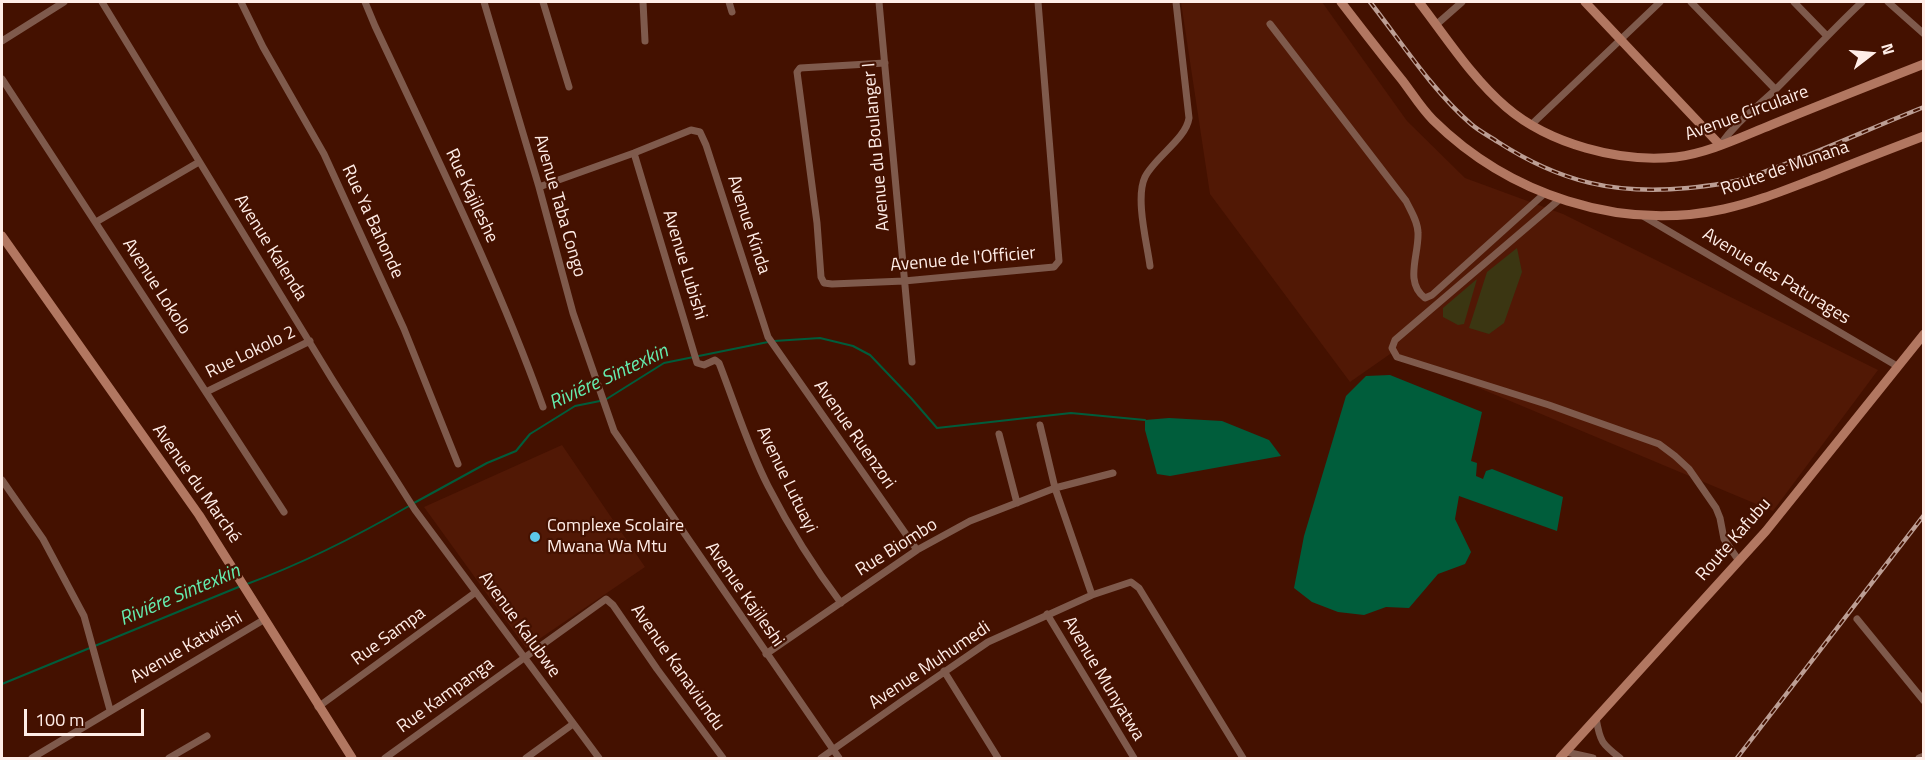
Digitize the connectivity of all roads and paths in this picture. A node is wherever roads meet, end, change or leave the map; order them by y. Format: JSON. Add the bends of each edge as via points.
{"nodes":[{"id":1,"x":64,"y":2,"type":"edge"},
{"id":2,"x":102,"y":2,"type":"edge"},
{"id":3,"x":241,"y":2,"type":"edge"},
{"id":4,"x":365,"y":2,"type":"edge"},
{"id":5,"x":484,"y":2,"type":"edge"},
{"id":6,"x":543,"y":2,"type":"edge"},
{"id":7,"x":643,"y":2,"type":"edge"},
{"id":8,"x":729,"y":2,"type":"edge"},
{"id":9,"x":879,"y":2,"type":"edge"},
{"id":10,"x":1038,"y":2,"type":"edge"},
{"id":11,"x":1176,"y":2,"type":"edge"},
{"id":12,"x":1341,"y":2,"type":"edge"},
{"id":13,"x":1419,"y":2,"type":"edge"},
{"id":14,"x":1462,"y":2,"type":"edge"},
{"id":15,"x":1585,"y":2,"type":"edge"},
{"id":16,"x":1660,"y":2,"type":"edge"},
{"id":17,"x":1691,"y":2,"type":"edge"},
{"id":18,"x":1794,"y":2,"type":"edge"},
{"id":19,"x":1862,"y":2,"type":"edge"},
{"id":20,"x":1888,"y":2,"type":"edge"},
{"id":21,"x":732,"y":12,"type":"dead end"},
{"id":22,"x":1270,"y":24,"type":"dead end"},
{"id":23,"x":1437,"y":24,"type":"junction"},
{"id":24,"x":1923,"y":34,"type":"edge"},
{"id":25,"x":1826,"y":35,"type":"junction"},
{"id":26,"x":1620,"y":39,"type":"junction"},
{"id":27,"x":2,"y":41,"type":"edge"},
{"id":28,"x":645,"y":41,"type":"dead end"},
{"id":29,"x":885,"y":63,"type":"junction"},
{"id":30,"x":1923,"y":64,"type":"edge"},
{"id":31,"x":2,"y":79,"type":"edge"},
{"id":32,"x":569,"y":87,"type":"dead end"},
{"id":33,"x":1775,"y":89,"type":"junction"},
{"id":34,"x":1531,"y":125,"type":"junction"},
{"id":35,"x":1923,"y":136,"type":"edge"},
{"id":36,"x":1720,"y":145,"type":"junction"},
{"id":37,"x":634,"y":153,"type":"junction"},
{"id":38,"x":199,"y":162,"type":"junction"},
{"id":39,"x":539,"y":187,"type":"junction"},
{"id":40,"x":1544,"y":194,"type":"junction"},
{"id":41,"x":1560,"y":199,"type":"junction"},
{"id":42,"x":1641,"y":214,"type":"junction"},
{"id":43,"x":96,"y":222,"type":"junction"},
{"id":44,"x":2,"y":236,"type":"edge"},
{"id":45,"x":1150,"y":266,"type":"dead end"},
{"id":46,"x":904,"y":281,"type":"junction"},
{"id":47,"x":1923,"y":334,"type":"edge"},
{"id":48,"x":768,"y":337,"type":"joint"},
{"id":49,"x":310,"y":341,"type":"junction"},
{"id":50,"x":912,"y":362,"type":"dead end"},
{"id":51,"x":720,"y":363,"type":"joint"},
{"id":52,"x":1897,"y":366,"type":"junction"},
{"id":53,"x":206,"y":392,"type":"junction"},
{"id":54,"x":543,"y":406,"type":"dead end"},
{"id":55,"x":608,"y":417,"type":"joint"},
{"id":56,"x":1040,"y":425,"type":"dead end"},
{"id":57,"x":999,"y":435,"type":"dead end"},
{"id":58,"x":458,"y":464,"type":"dead end"},
{"id":59,"x":1113,"y":473,"type":"dead end"},
{"id":60,"x":2,"y":480,"type":"edge"},
{"id":61,"x":1055,"y":488,"type":"junction"},
{"id":62,"x":1017,"y":503,"type":"junction"},
{"id":63,"x":415,"y":510,"type":"joint"},
{"id":64,"x":284,"y":512,"type":"dead end"},
{"id":65,"x":917,"y":550,"type":"junction"},
{"id":66,"x":1739,"y":561,"type":"junction"},
{"id":67,"x":476,"y":592,"type":"junction"},
{"id":68,"x":1092,"y":595,"type":"junction"},
{"id":69,"x":604,"y":600,"type":"joint"},
{"id":70,"x":841,"y":603,"type":"junction"},
{"id":71,"x":1047,"y":614,"type":"junction"},
{"id":72,"x":265,"y":619,"type":"junction"},
{"id":73,"x":1857,"y":619,"type":"dead end"},
{"id":74,"x":766,"y":654,"type":"junction"},
{"id":75,"x":524,"y":657,"type":"junction"},
{"id":76,"x":944,"y":671,"type":"junction"},
{"id":77,"x":1923,"y":700,"type":"edge"},
{"id":78,"x":318,"y":707,"type":"junction"},
{"id":79,"x":110,"y":710,"type":"junction"},
{"id":80,"x":1596,"y":718,"type":"junction"},
{"id":81,"x":573,"y":724,"type":"junction"},
{"id":82,"x":207,"y":736,"type":"dead end"},
{"id":83,"x":833,"y":750,"type":"junction"},
{"id":84,"x":1563,"y":755,"type":"edge"},
{"id":85,"x":1923,"y":756,"type":"edge"},
{"id":86,"x":32,"y":759,"type":"edge"},
{"id":87,"x":170,"y":759,"type":"edge"},
{"id":88,"x":352,"y":759,"type":"edge"},
{"id":89,"x":385,"y":759,"type":"edge"},
{"id":90,"x":526,"y":759,"type":"edge"},
{"id":91,"x":598,"y":759,"type":"edge"},
{"id":92,"x":723,"y":759,"type":"edge"},
{"id":93,"x":821,"y":759,"type":"edge"},
{"id":94,"x":839,"y":759,"type":"edge"},
{"id":95,"x":998,"y":759,"type":"edge"},
{"id":96,"x":1134,"y":759,"type":"edge"},
{"id":97,"x":1243,"y":759,"type":"edge"},
{"id":98,"x":1593,"y":759,"type":"edge"},
{"id":99,"x":1620,"y":759,"type":"edge"},
{"id":100,"x":1918,"y":759,"type":"edge"}],
"edges":[{"from":1,"to":27,"type":"street"},
{"from":2,"to":38,"type":"street","name":"Avenue Kalenda"},
{"from":3,"to":58,"type":"street","name":"Rue Ya Bahonde","via":[[329,165],[404,329]]},
{"from":4,"to":54,"type":"street","name":"Rue Kajileshe","via":[[450,183]]},
{"from":5,"to":39,"type":"street","name":"Avenue Taba Congo"},
{"from":6,"to":32,"type":"street"},
{"from":7,"to":28,"type":"street"},
{"from":8,"to":21,"type":"street"},
{"from":9,"to":29,"type":"street","name":"Avenue du Boulanger I"},
{"from":10,"to":46,"type":"street","name":"Avenue de l'Officier","via":[[1058,264]]},
{"from":11,"to":45,"type":"street","via":[[1189,118],[1143,184]]},
{"from":12,"to":40,"type":"street","name":"Route de Munana","via":[[1431,118],[1465,149]]},
{"from":13,"to":23,"type":"street","name":"Avenue Circulaire"},
{"from":14,"to":23,"type":"street"},
{"from":15,"to":26,"type":"street"},
{"from":16,"to":26,"type":"street"},
{"from":17,"to":33,"type":"street"},
{"from":18,"to":25,"type":"street"},
{"from":19,"to":25,"type":"street"},
{"from":20,"to":24,"type":"street"},
{"from":22,"to":40,"type":"street","via":[[1406,201],[1418,232],[1413,275],[1418,292],[1425,298]]},
{"from":23,"to":34,"type":"street","name":"Avenue Circulaire","via":[[1475,74],[1506,107]]},
{"from":25,"to":33,"type":"street"},
{"from":26,"to":34,"type":"street"},
{"from":26,"to":36,"type":"street"},
{"from":29,"to":46,"type":"street","name":"Avenue du Boulanger I"},
{"from":29,"to":46,"type":"street","name":"Avenue de l'Officier","via":[[800,68],[796,77],[816,212],[821,277],[828,285]]},
{"from":30,"to":36,"type":"street","name":"Avenue Circulaire"},
{"from":31,"to":43,"type":"street","name":"Avenue Lokolo"},
{"from":33,"to":36,"type":"street","via":[[1734,126]]},
{"from":34,"to":36,"type":"street","name":"Avenue Circulaire","via":[[1582,148],[1620,157],[1678,157]]},
{"from":35,"to":42,"type":"street","name":"Route de Munana","via":[[1751,202],[1701,213]]},
{"from":37,"to":39,"type":"street"},
{"from":37,"to":48,"type":"street","name":"Avenue Kinda","via":[[692,130],[700,132]]},
{"from":37,"to":51,"type":"street","name":"Avenue Lubishi","via":[[697,363]]},
{"from":38,"to":43,"type":"street"},
{"from":38,"to":49,"type":"street","name":"Avenue Kalenda"},
{"from":39,"to":55,"type":"street","name":"Avenue Taba Congo","via":[[573,313]]},
{"from":40,"to":41,"type":"street","name":"Route de Munana"},
{"from":41,"to":42,"type":"street","name":"Route de Munana"},
{"from":41,"to":66,"type":"street","via":[[1395,340],[1392,348],[1397,357],[1659,444],[1689,469],[1716,508],[1724,539]]},
{"from":42,"to":52,"type":"street","name":"Avenue des Paturages"},
{"from":43,"to":53,"type":"street","name":"Avenue Lokolo"},
{"from":44,"to":72,"type":"street","name":"Avenue du Marché","via":[[199,515]]},
{"from":46,"to":50,"type":"street","name":"Avenue du Boulanger I"},
{"from":47,"to":52,"type":"street","name":"Route Kafubu"},
{"from":48,"to":65,"type":"street","name":"Avenue Ruenzori"},
{"from":49,"to":53,"type":"street","name":"Rue Lokolo 2"},
{"from":49,"to":63,"type":"street","name":"Avenue Kalenda"},
{"from":51,"to":70,"type":"street","name":"Avenue Lutuayi","via":[[768,486],[816,569]]},
{"from":52,"to":66,"type":"street","name":"Route Kafubu"},
{"from":53,"to":64,"type":"street","name":"Avenue Lokolo"},
{"from":55,"to":74,"type":"street","name":"Avenue Kajileshi"},
{"from":56,"to":61,"type":"street"},
{"from":57,"to":62,"type":"street"},
{"from":59,"to":61,"type":"street","name":"Rue Biombo"},
{"from":60,"to":79,"type":"street","via":[[43,539],[84,616]]},
{"from":61,"to":62,"type":"street","name":"Rue Biombo"},
{"from":61,"to":68,"type":"street"},
{"from":62,"to":65,"type":"street","name":"Rue Biombo","via":[[970,521]]},
{"from":63,"to":67,"type":"street","name":"Avenue Kalubwe"},
{"from":65,"to":70,"type":"street","name":"Rue Biombo"},
{"from":66,"to":80,"type":"street","name":"Route Kafubu"},
{"from":67,"to":75,"type":"street","name":"Avenue Kalubwe"},
{"from":67,"to":78,"type":"street","name":"Rue Sampa"},
{"from":68,"to":71,"type":"street","name":"Avenue Muhumedi"},
{"from":68,"to":97,"type":"street","name":"Avenue Muhumedi","via":[[1128,583],[1139,588]]},
{"from":69,"to":75,"type":"street","name":"Rue Kampanga"},
{"from":69,"to":92,"type":"street","name":"Avenue Kanaviundu","via":[[613,605]]},
{"from":70,"to":74,"type":"street","name":"Rue Biombo"},
{"from":71,"to":76,"type":"street","name":"Avenue Muhumedi","via":[[988,642]]},
{"from":71,"to":96,"type":"street","name":"Avenue Munyatwa"},
{"from":72,"to":78,"type":"street","name":"Avenue du Marché"},
{"from":72,"to":79,"type":"street","name":"Avenue Katwishi"},
{"from":73,"to":77,"type":"street"},
{"from":74,"to":83,"type":"street","name":"Avenue Kajileshi"},
{"from":75,"to":81,"type":"street","name":"Avenue Kalubwe"},
{"from":75,"to":89,"type":"street","name":"Rue Kampanga"},
{"from":76,"to":83,"type":"street","name":"Avenue Muhumedi"},
{"from":76,"to":95,"type":"street"},
{"from":78,"to":88,"type":"street","name":"Avenue du Marché"},
{"from":79,"to":86,"type":"street","name":"Avenue Katwishi"},
{"from":80,"to":84,"type":"street","name":"Route Kafubu"},
{"from":80,"to":99,"type":"street","via":[[1604,746]]},
{"from":81,"to":90,"type":"street"},
{"from":81,"to":91,"type":"street","name":"Avenue Kalubwe"},
{"from":82,"to":87,"type":"street"},
{"from":83,"to":93,"type":"street","name":"Avenue Muhumedi"},
{"from":83,"to":94,"type":"street","name":"Avenue Kajileshi"},
{"from":84,"to":98,"type":"street"},
{"from":85,"to":100,"type":"street"}]}
